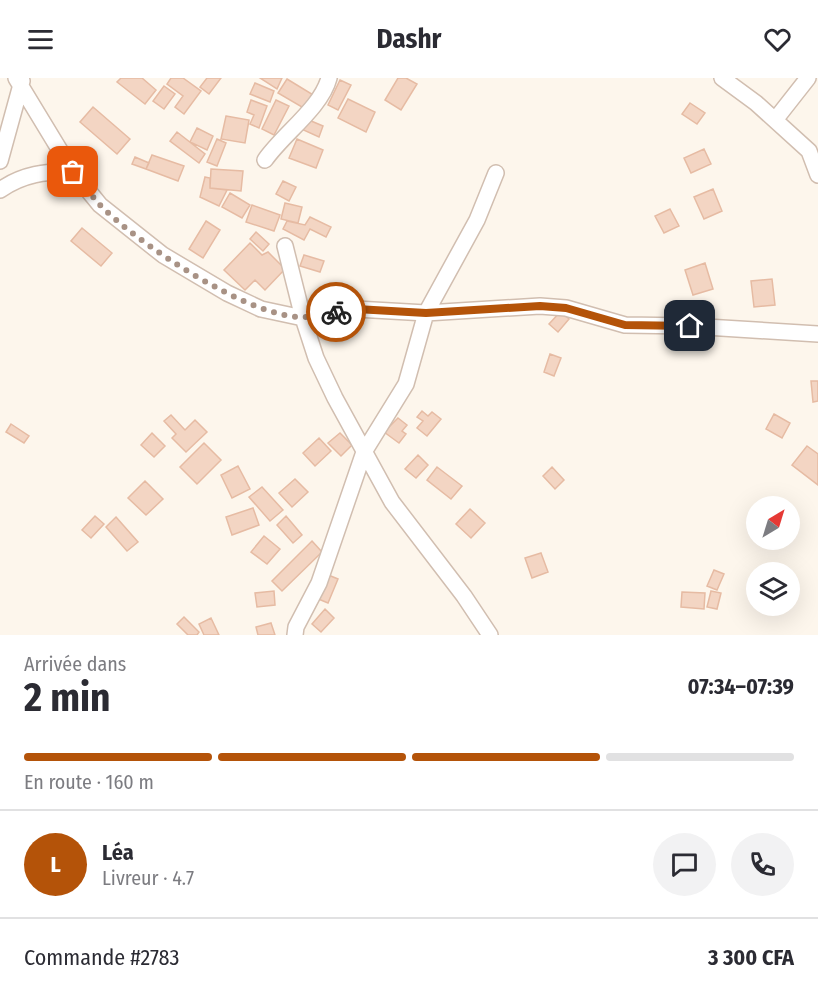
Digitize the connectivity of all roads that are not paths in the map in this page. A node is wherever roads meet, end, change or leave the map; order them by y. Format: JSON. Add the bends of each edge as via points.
{"nodes":[{"id":1,"x":329,"y":78,"type":"edge"},
{"id":2,"x":722,"y":78,"type":"edge"},
{"id":3,"x":808,"y":78,"type":"edge"},
{"id":4,"x":20,"y":80,"type":"edge"},
{"id":5,"x":775,"y":120,"type":"junction"},
{"id":6,"x":814,"y":154,"type":"edge"},
{"id":7,"x":266,"y":160,"type":"dead end"},
{"id":8,"x":0,"y":161,"type":"edge"},
{"id":9,"x":73,"y":172,"type":"junction"},
{"id":10,"x":496,"y":173,"type":"dead end"},
{"id":11,"x":818,"y":175,"type":"edge"},
{"id":12,"x":0,"y":190,"type":"edge"},
{"id":13,"x":285,"y":246,"type":"dead end"},
{"id":14,"x":426,"y":313,"type":"junction"},
{"id":15,"x":303,"y":318,"type":"junction"},
{"id":16,"x":818,"y":334,"type":"edge"},
{"id":17,"x":364,"y":452,"type":"junction"},
{"id":18,"x":296,"y":635,"type":"edge"},
{"id":19,"x":490,"y":635,"type":"edge"}],
"edges":[{"from":1,"to":7,"type":"street","via":[[315,104],[276,144]]},
{"from":2,"to":5,"type":"street"},
{"from":3,"to":5,"type":"street"},
{"from":4,"to":8,"type":"street"},
{"from":4,"to":9,"type":"street"},
{"from":5,"to":6,"type":"street"},
{"from":6,"to":11,"type":"street"},
{"from":9,"to":12,"type":"street","via":[[25,176]]},
{"from":9,"to":15,"type":"street","via":[[100,205],[163,255],[226,294],[261,309]]},
{"from":10,"to":14,"type":"street","via":[[463,249]]},
{"from":13,"to":15,"type":"street"},
{"from":14,"to":15,"type":"street","via":[[356,309]]},
{"from":14,"to":16,"type":"street","via":[[540,306],[566,308],[625,325]]},
{"from":14,"to":17,"type":"street","via":[[406,384]]},
{"from":15,"to":17,"type":"street","via":[[316,358]]},
{"from":17,"to":18,"type":"street","via":[[319,584],[296,627]]},
{"from":17,"to":19,"type":"street","via":[[392,502]]}]}
